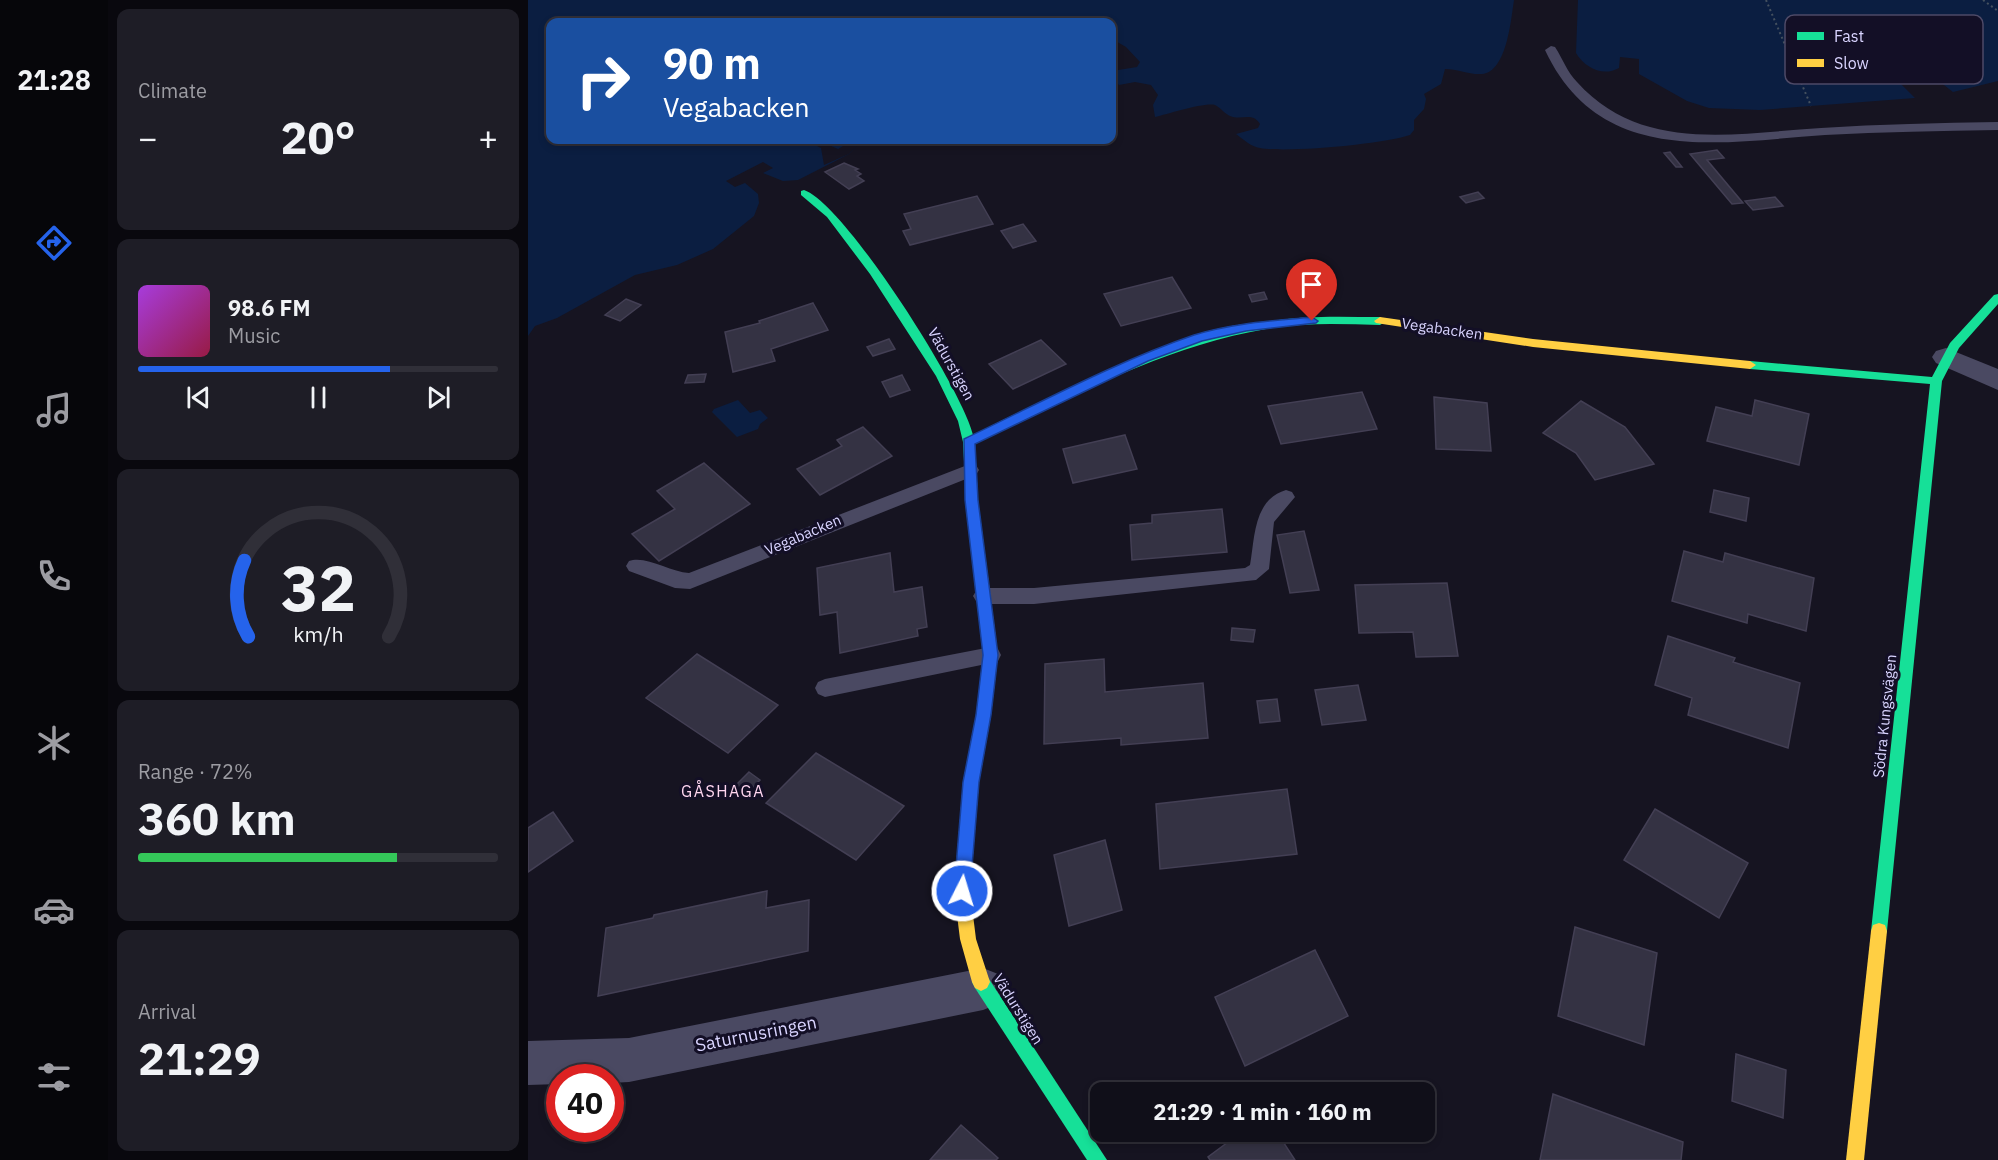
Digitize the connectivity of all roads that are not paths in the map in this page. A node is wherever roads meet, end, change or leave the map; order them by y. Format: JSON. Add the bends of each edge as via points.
{"nodes":[{"id":1,"x":1551,"y":50,"type":"dead end"},
{"id":2,"x":1998,"y":126,"type":"edge"},
{"id":3,"x":804,"y":193,"type":"dead end"},
{"id":4,"x":1998,"y":297,"type":"edge"},
{"id":5,"x":1941,"y":369,"type":"junction"},
{"id":6,"x":1998,"y":381,"type":"edge"},
{"id":7,"x":969,"y":442,"type":"junction"},
{"id":8,"x":970,"y":470,"type":"junction"},
{"id":9,"x":1286,"y":497,"type":"dead end"},
{"id":10,"x":636,"y":566,"type":"dead end"},
{"id":11,"x":983,"y":596,"type":"junction"},
{"id":12,"x":990,"y":655,"type":"junction"},
{"id":13,"x":825,"y":688,"type":"dead end"},
{"id":14,"x":983,"y":988,"type":"junction"},
{"id":15,"x":528,"y":1063,"type":"edge"},
{"id":16,"x":1098,"y":1160,"type":"edge"},
{"id":17,"x":1855,"y":1160,"type":"edge"}],
"edges":[{"from":1,"to":2,"type":"lane","via":[[1565,78],[1596,107],[1674,138],[1718,140],[1876,129]]},
{"from":3,"to":7,"type":"street","name":"Vädurstigen","via":[[831,215],[910,326],[942,376]]},
{"from":4,"to":5,"type":"street","via":[[1970,324]]},
{"from":5,"to":6,"type":"street"},
{"from":5,"to":7,"type":"street","name":"Vegabacken","via":[[1662,357],[1394,322],[1312,321],[1246,327],[1199,338],[1144,359]]},
{"from":5,"to":17,"type":"street","name":"Södra Kungsvägen"},
{"from":7,"to":8,"type":"street","name":"Vädurstigen"},
{"from":8,"to":10,"type":"lane","name":"Vegabacken","via":[[690,581],[675,580]]},
{"from":8,"to":11,"type":"street","name":"Vädurstigen"},
{"from":9,"to":11,"type":"lane","via":[[1271,508],[1261,535],[1259,568],[1249,575],[1045,595]]},
{"from":11,"to":12,"type":"street","name":"Vädurstigen"},
{"from":12,"to":13,"type":"lane"},
{"from":12,"to":14,"type":"street","name":"Vädurstigen","via":[[971,782],[962,891],[968,939]]},
{"from":14,"to":15,"type":"street","name":"Saturnusringen","via":[[629,1060]]},
{"from":14,"to":16,"type":"street","name":"Vädurstigen"}]}
